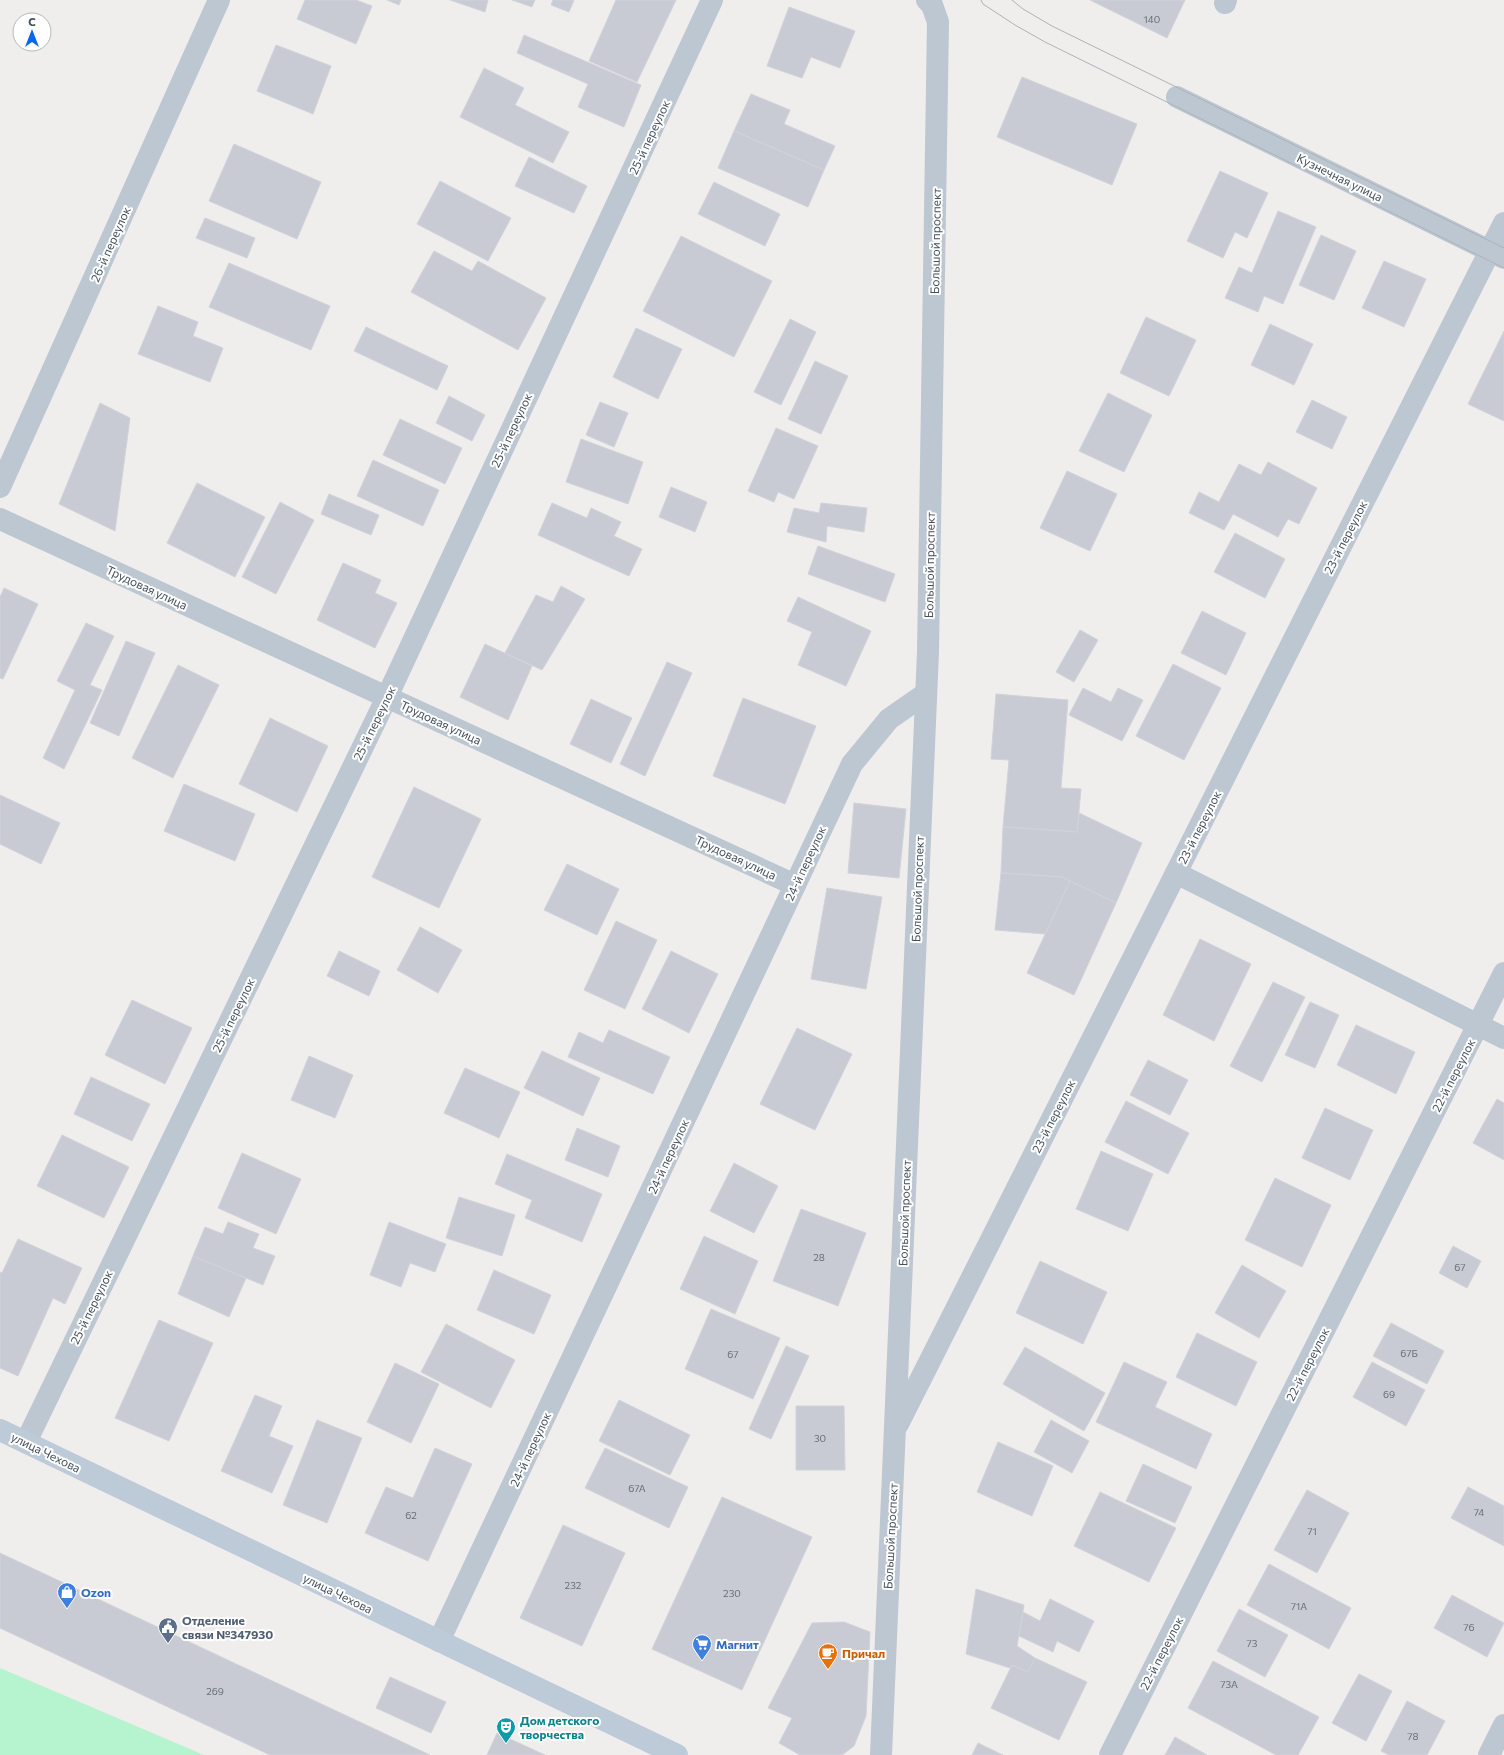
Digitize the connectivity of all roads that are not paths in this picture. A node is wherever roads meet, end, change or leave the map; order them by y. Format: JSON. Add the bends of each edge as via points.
{"nodes":[{"id":1,"x":219,"y":0,"type":"edge"},
{"id":2,"x":712,"y":0,"type":"edge"},
{"id":3,"x":927,"y":0,"type":"edge"},
{"id":4,"x":1177,"y":97,"type":"dead end"},
{"id":5,"x":1504,"y":223,"type":"edge"},
{"id":6,"x":1497,"y":254,"type":"edge"},
{"id":7,"x":0,"y":487,"type":"edge"},
{"id":8,"x":0,"y":519,"type":"edge"},
{"id":9,"x":926,"y":694,"type":"junction"},
{"id":10,"x":387,"y":697,"type":"junction"},
{"id":11,"x":1176,"y":873,"type":"junction"},
{"id":12,"x":795,"y":885,"type":"junction"},
{"id":13,"x":1504,"y":973,"type":"edge"},
{"id":14,"x":1478,"y":1025,"type":"junction"},
{"id":15,"x":1504,"y":1038,"type":"edge"},
{"id":16,"x":0,"y":1430,"type":"edge"},
{"id":17,"x":895,"y":1430,"type":"junction"},
{"id":18,"x":26,"y":1442,"type":"junction"},
{"id":19,"x":439,"y":1641,"type":"junction"},
{"id":20,"x":1504,"y":1725,"type":"edge"},
{"id":21,"x":677,"y":1755,"type":"edge"},
{"id":22,"x":881,"y":1755,"type":"edge"},
{"id":23,"x":1110,"y":1755,"type":"edge"},
{"id":24,"x":1489,"y":1755,"type":"edge"}],
"edges":[{"from":1,"to":7,"type":"street","name":"26-й переулок"},
{"from":2,"to":10,"type":"street","name":"25-й переулок"},
{"from":3,"to":9,"type":"street","name":"Большой проспект","via":[[932,4],[938,22]]},
{"from":4,"to":6,"type":"street","name":"Кузнечная улица"},
{"from":5,"to":6,"type":"street","name":"23-й переулок"},
{"from":6,"to":11,"type":"street","name":"23-й переулок"},
{"from":8,"to":10,"type":"street","name":"Трудовая улица"},
{"from":9,"to":12,"type":"street","name":"24-й переулок","via":[[888,719],[852,764]]},
{"from":9,"to":17,"type":"street","name":"Большой проспект"},
{"from":10,"to":12,"type":"street","name":"Трудовая улица"},
{"from":10,"to":18,"type":"street","name":"25-й переулок"},
{"from":11,"to":14,"type":"street"},
{"from":11,"to":17,"type":"street","name":"23-й переулок"},
{"from":12,"to":19,"type":"street","name":"24-й переулок"},
{"from":13,"to":14,"type":"street","name":"22-й переулок"},
{"from":14,"to":15,"type":"street"},
{"from":14,"to":23,"type":"street","name":"22-й переулок"},
{"from":16,"to":18,"type":"main road","name":"улица Чехова"},
{"from":17,"to":22,"type":"street","name":"Большой проспект"},
{"from":18,"to":19,"type":"main road","name":"улица Чехова"},
{"from":19,"to":21,"type":"main road","name":"улица Чехова"},
{"from":20,"to":24,"type":"street"}]}
